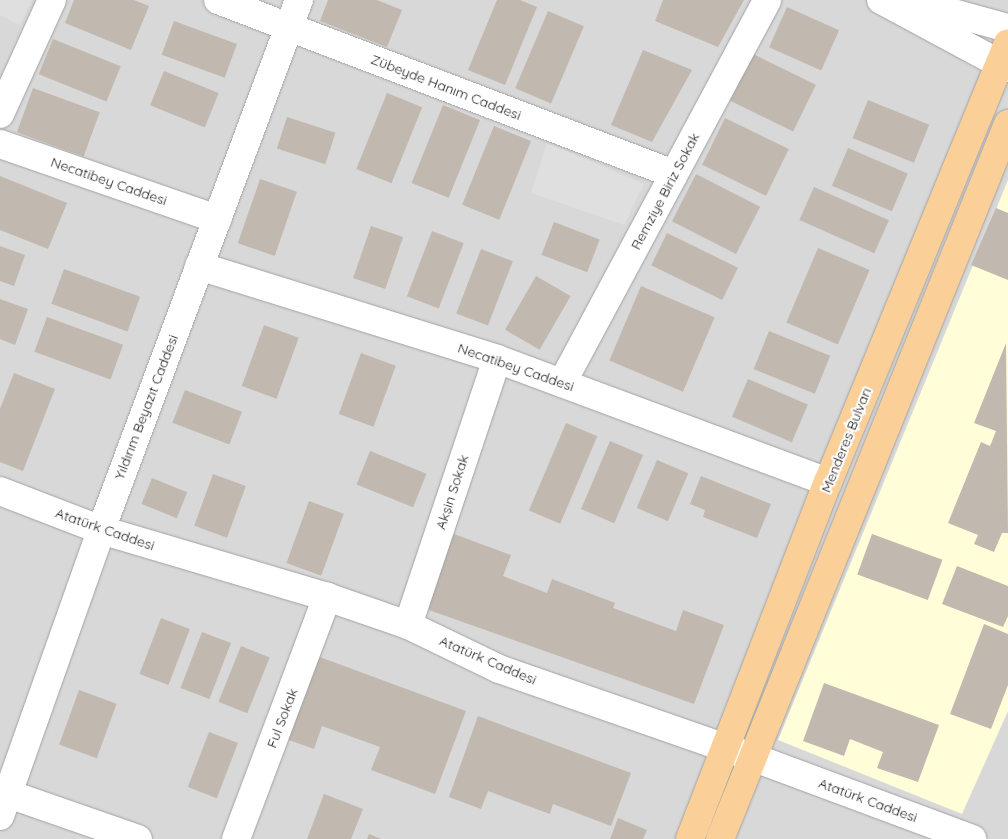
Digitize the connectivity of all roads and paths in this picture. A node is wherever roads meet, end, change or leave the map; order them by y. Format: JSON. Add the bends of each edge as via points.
{"nodes":[{"id":1,"x":52,"y":0,"type":"edge"},
{"id":2,"x":218,"y":0,"type":"edge"},
{"id":3,"x":299,"y":0,"type":"edge"},
{"id":4,"x":767,"y":0,"type":"edge"},
{"id":5,"x":882,"y":0,"type":"edge"},
{"id":6,"x":906,"y":0,"type":"edge"},
{"id":7,"x":289,"y":28,"type":"junction"},
{"id":8,"x":1008,"y":28,"type":"edge"},
{"id":9,"x":1005,"y":59,"type":"edge"},
{"id":10,"x":0,"y":114,"type":"edge"},
{"id":11,"x":1008,"y":124,"type":"edge"},
{"id":12,"x":0,"y":144,"type":"edge"},
{"id":13,"x":674,"y":174,"type":"junction"},
{"id":14,"x":217,"y":218,"type":"junction"},
{"id":15,"x":199,"y":266,"type":"junction"},
{"id":16,"x":497,"y":359,"type":"junction"},
{"id":17,"x":562,"y":383,"type":"junction"},
{"id":18,"x":828,"y":482,"type":"junction"},
{"id":19,"x":0,"y":491,"type":"edge"},
{"id":20,"x":100,"y":530,"type":"junction"},
{"id":21,"x":328,"y":597,"type":"junction"},
{"id":22,"x":408,"y":625,"type":"junction"},
{"id":23,"x":724,"y":747,"type":"junction"},
{"id":24,"x":752,"y":757,"type":"junction"},
{"id":25,"x":3,"y":800,"type":"edge"},
{"id":26,"x":138,"y":839,"type":"edge"},
{"id":27,"x":236,"y":839,"type":"edge"},
{"id":28,"x":690,"y":839,"type":"edge"},
{"id":29,"x":720,"y":839,"type":"edge"},
{"id":30,"x":972,"y":839,"type":"edge"}],
"edges":[{"from":1,"to":10,"type":"street"},
{"from":2,"to":7,"type":"street","name":"Zübeyde Hanım Caddesi"},
{"from":3,"to":7,"type":"street","name":"Yıldırım Beyazıt Caddesi"},
{"from":4,"to":13,"type":"street","name":"Remziye Biriz Sokak"},
{"from":5,"to":9,"type":"street"},
{"from":6,"to":8,"type":"street"},
{"from":7,"to":13,"type":"street","name":"Zübeyde Hanım Caddesi"},
{"from":7,"to":14,"type":"street","name":"Yıldırım Beyazıt Caddesi"},
{"from":9,"to":18,"type":"main road","name":"Menderes Bulvarı"},
{"from":11,"to":24,"type":"main road"},
{"from":12,"to":14,"type":"street","name":"Necatibey Caddesi"},
{"from":13,"to":17,"type":"street","name":"Remziye Biriz Sokak"},
{"from":14,"to":15,"type":"street","name":"Yıldırım Beyazıt Caddesi"},
{"from":15,"to":16,"type":"street","name":"Necatibey Caddesi"},
{"from":15,"to":20,"type":"street","name":"Yıldırım Beyazıt Caddesi"},
{"from":16,"to":17,"type":"street","name":"Necatibey Caddesi"},
{"from":16,"to":22,"type":"street","name":"Akşin Sokak"},
{"from":17,"to":18,"type":"street","name":"Necatibey Caddesi"},
{"from":18,"to":23,"type":"main road","name":"Menderes Bulvarı"},
{"from":19,"to":20,"type":"street","name":"Atatürk Caddesi"},
{"from":20,"to":21,"type":"street","name":"Atatürk Caddesi"},
{"from":20,"to":25,"type":"street","name":"Yıldırım Beyazıt Caddesi"},
{"from":21,"to":22,"type":"street","name":"Atatürk Caddesi"},
{"from":21,"to":27,"type":"street","name":"Ful Sokak"},
{"from":22,"to":23,"type":"street","name":"Atatürk Caddesi","via":[[500,669]]},
{"from":23,"to":24,"type":"street","name":"Atatürk Caddesi"},
{"from":23,"to":28,"type":"main road","name":"Menderes Bulvarı"},
{"from":24,"to":29,"type":"main road"},
{"from":24,"to":30,"type":"street","name":"Atatürk Caddesi"},
{"from":25,"to":26,"type":"street"}]}
